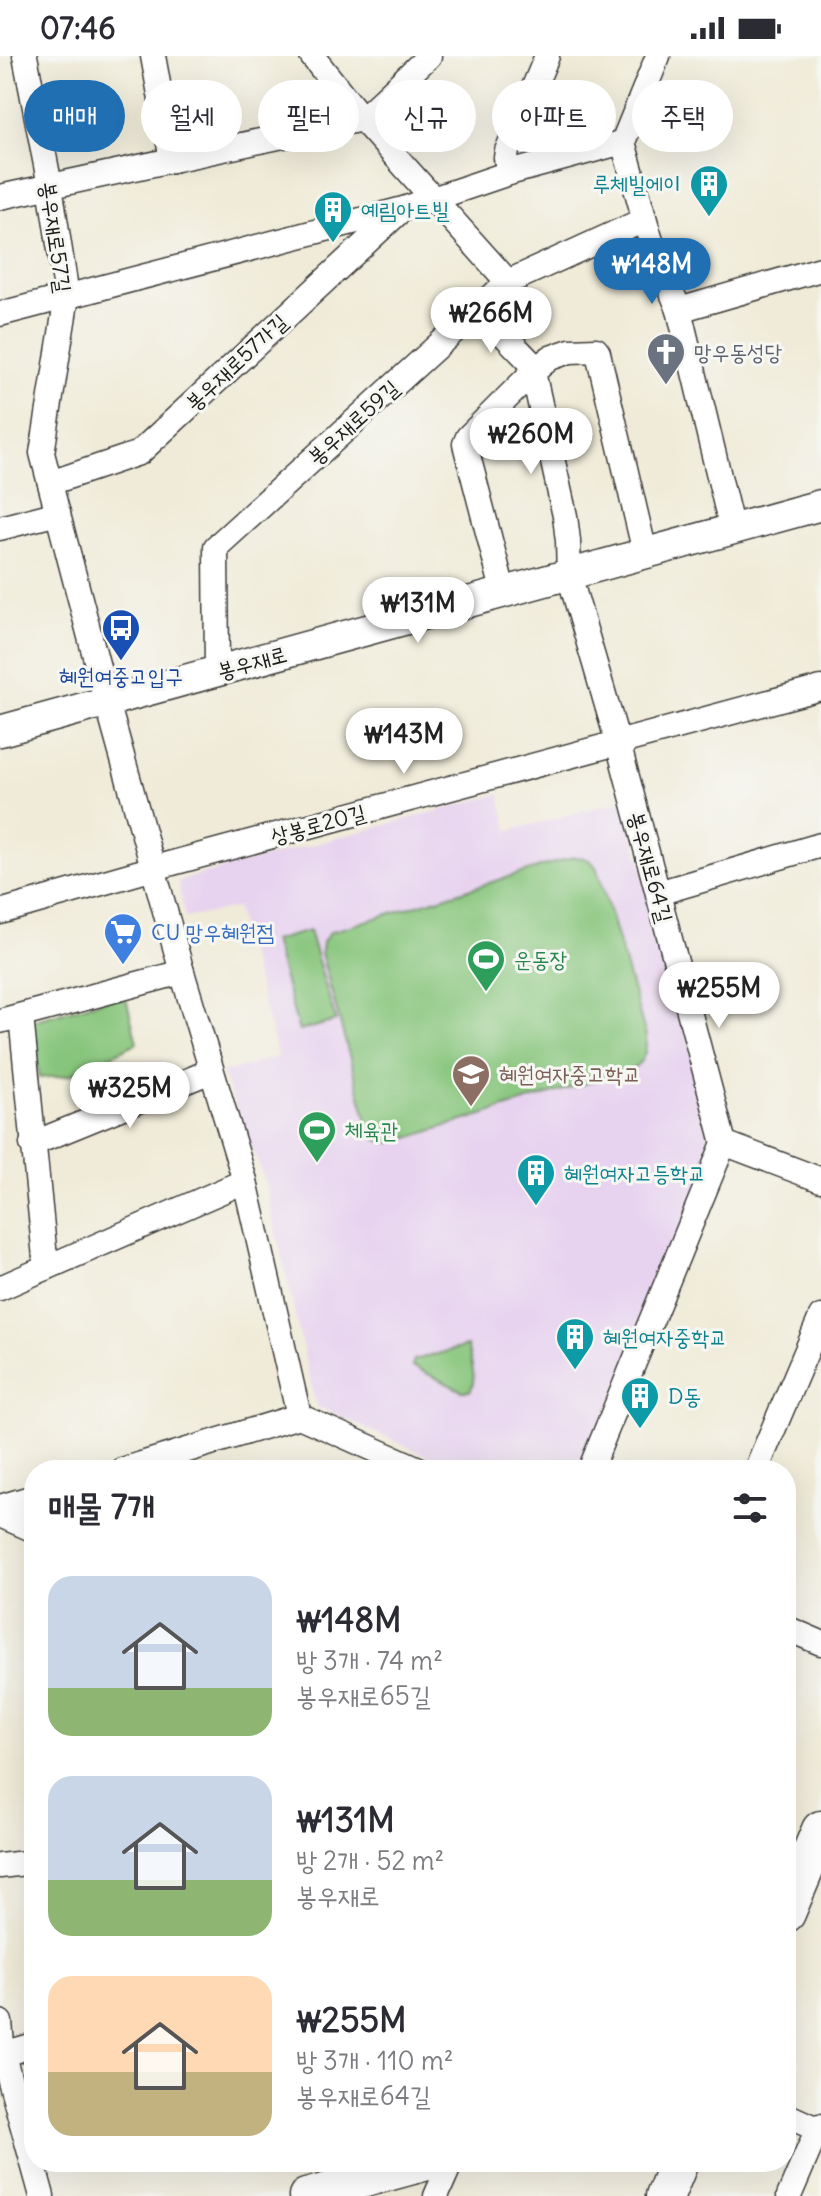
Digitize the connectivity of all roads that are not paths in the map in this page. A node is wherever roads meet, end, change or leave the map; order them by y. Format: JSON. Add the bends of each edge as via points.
{"nodes":[{"id":1,"x":25,"y":56,"type":"edge"},
{"id":2,"x":153,"y":56,"type":"edge"},
{"id":3,"x":312,"y":56,"type":"edge"},
{"id":4,"x":429,"y":56,"type":"edge"},
{"id":5,"x":547,"y":56,"type":"edge"},
{"id":6,"x":658,"y":56,"type":"edge"},
{"id":7,"x":362,"y":119,"type":"junction"},
{"id":8,"x":623,"y":142,"type":"junction"},
{"id":9,"x":172,"y":160,"type":"junction"},
{"id":10,"x":509,"y":173,"type":"junction"},
{"id":11,"x":50,"y":186,"type":"junction"},
{"id":12,"x":0,"y":197,"type":"edge"},
{"id":13,"x":432,"y":198,"type":"junction"},
{"id":14,"x":403,"y":209,"type":"junction"},
{"id":15,"x":644,"y":220,"type":"junction"},
{"id":16,"x":821,"y":269,"type":"edge"},
{"id":17,"x":508,"y":282,"type":"junction"},
{"id":18,"x":67,"y":296,"type":"junction"},
{"id":19,"x":479,"y":309,"type":"junction"},
{"id":20,"x":679,"y":310,"type":"junction"},
{"id":21,"x":0,"y":314,"type":"edge"},
{"id":22,"x":535,"y":371,"type":"junction"},
{"id":23,"x":50,"y":483,"type":"junction"},
{"id":24,"x":821,"y":505,"type":"edge"},
{"id":25,"x":58,"y":513,"type":"junction"},
{"id":26,"x":0,"y":528,"type":"edge"},
{"id":27,"x":732,"y":530,"type":"junction"},
{"id":28,"x":645,"y":553,"type":"junction"},
{"id":29,"x":569,"y":575,"type":"junction"},
{"id":30,"x":504,"y":594,"type":"junction"},
{"id":31,"x":217,"y":672,"type":"junction"},
{"id":32,"x":821,"y":688,"type":"edge"},
{"id":33,"x":107,"y":702,"type":"junction"},
{"id":34,"x":0,"y":731,"type":"edge"},
{"id":35,"x":618,"y":743,"type":"junction"},
{"id":36,"x":821,"y":845,"type":"edge"},
{"id":37,"x":154,"y":868,"type":"junction"},
{"id":38,"x":658,"y":893,"type":"junction"},
{"id":39,"x":0,"y":912,"type":"edge"},
{"id":40,"x":182,"y":972,"type":"junction"},
{"id":41,"x":10,"y":1019,"type":"edge"},
{"id":42,"x":211,"y":1071,"type":"junction"},
{"id":43,"x":724,"y":1143,"type":"junction"},
{"id":44,"x":32,"y":1144,"type":"junction"},
{"id":45,"x":821,"y":1180,"type":"edge"},
{"id":46,"x":245,"y":1181,"type":"junction"},
{"id":47,"x":46,"y":1268,"type":"junction"},
{"id":48,"x":0,"y":1288,"type":"edge"},
{"id":49,"x":821,"y":1317,"type":"edge"},
{"id":50,"x":299,"y":1416,"type":"junction"},
{"id":51,"x":155,"y":1460,"type":"edge"},
{"id":52,"x":398,"y":1460,"type":"edge"},
{"id":53,"x":594,"y":1460,"type":"edge"},
{"id":54,"x":760,"y":1460,"type":"edge"},
{"id":55,"x":24,"y":1500,"type":"edge"},
{"id":56,"x":0,"y":1507,"type":"edge"},
{"id":57,"x":0,"y":1515,"type":"edge"},
{"id":58,"x":24,"y":1526,"type":"edge"},
{"id":59,"x":796,"y":1632,"type":"edge"},
{"id":60,"x":821,"y":1643,"type":"edge"},
{"id":61,"x":821,"y":1830,"type":"edge"},
{"id":62,"x":24,"y":1863,"type":"edge"},
{"id":63,"x":0,"y":1866,"type":"edge"},
{"id":64,"x":812,"y":1876,"type":"edge"},
{"id":65,"x":796,"y":1899,"type":"edge"},
{"id":66,"x":0,"y":2022,"type":"edge"},
{"id":67,"x":24,"y":2048,"type":"edge"},
{"id":68,"x":2,"y":2055,"type":"edge"},
{"id":69,"x":796,"y":2119,"type":"edge"},
{"id":70,"x":819,"y":2129,"type":"edge"},
{"id":71,"x":24,"y":2133,"type":"edge"},
{"id":72,"x":35,"y":2172,"type":"edge"},
{"id":73,"x":394,"y":2172,"type":"edge"},
{"id":74,"x":447,"y":2172,"type":"edge"},
{"id":75,"x":675,"y":2172,"type":"edge"},
{"id":76,"x":42,"y":2196,"type":"edge"},
{"id":77,"x":306,"y":2196,"type":"edge"},
{"id":78,"x":436,"y":2196,"type":"edge"},
{"id":79,"x":665,"y":2196,"type":"edge"},
{"id":80,"x":789,"y":2196,"type":"edge"}],
"edges":[{"from":1,"to":11,"type":"street","name":"봉우재로57길"},
{"from":2,"to":9,"type":"street"},
{"from":3,"to":7,"type":"street"},
{"from":4,"to":7,"type":"street"},
{"from":5,"to":10,"type":"street","via":[[507,151]]},
{"from":6,"to":8,"type":"street"},
{"from":7,"to":9,"type":"street"},
{"from":7,"to":13,"type":"street"},
{"from":8,"to":10,"type":"street"},
{"from":8,"to":15,"type":"street"},
{"from":9,"to":11,"type":"street"},
{"from":10,"to":13,"type":"street"},
{"from":11,"to":12,"type":"street"},
{"from":11,"to":18,"type":"street","name":"봉우재로57길"},
{"from":13,"to":14,"type":"street"},
{"from":13,"to":17,"type":"street"},
{"from":14,"to":18,"type":"street"},
{"from":14,"to":23,"type":"street","name":"봉우재로57가길","via":[[139,453]]},
{"from":15,"to":17,"type":"street","name":"봉우재로59길"},
{"from":15,"to":20,"type":"street"},
{"from":16,"to":20,"type":"street"},
{"from":17,"to":19,"type":"street","name":"봉우재로59길"},
{"from":18,"to":21,"type":"street"},
{"from":18,"to":23,"type":"street","name":"봉우재로57길","via":[[42,453]]},
{"from":19,"to":22,"type":"street"},
{"from":19,"to":31,"type":"street","name":"봉우재로59길","via":[[216,547]]},
{"from":20,"to":27,"type":"street"},
{"from":22,"to":28,"type":"street","via":[[558,354],[588,349],[598,353]]},
{"from":22,"to":29,"type":"street","name":"봉우재로64길","via":[[565,516]]},
{"from":22,"to":30,"type":"street","via":[[465,444]]},
{"from":23,"to":25,"type":"street","name":"봉우재로57길"},
{"from":24,"to":27,"type":"street","name":"봉우재로"},
{"from":25,"to":26,"type":"street"},
{"from":25,"to":33,"type":"street","name":"봉우재로57길"},
{"from":27,"to":28,"type":"street","name":"봉우재로"},
{"from":28,"to":29,"type":"street","name":"봉우재로"},
{"from":29,"to":30,"type":"street","name":"봉우재로"},
{"from":29,"to":35,"type":"street","name":"봉우재로64길"},
{"from":30,"to":31,"type":"street","name":"봉우재로"},
{"from":31,"to":33,"type":"street","name":"봉우재로"},
{"from":32,"to":35,"type":"street","name":"상봉로20길"},
{"from":33,"to":34,"type":"street","name":"봉우재로"},
{"from":33,"to":37,"type":"street","name":"봉우재로57길"},
{"from":35,"to":37,"type":"street","name":"상봉로20길"},
{"from":35,"to":38,"type":"street","name":"봉우재로64길"},
{"from":36,"to":38,"type":"street"},
{"from":37,"to":39,"type":"street","name":"상봉로20길"},
{"from":37,"to":40,"type":"street","name":"봉우재로57길"},
{"from":38,"to":43,"type":"street","name":"봉우재로64길"},
{"from":40,"to":41,"type":"street"},
{"from":40,"to":42,"type":"street","name":"봉우재로57길"},
{"from":41,"to":44,"type":"street"},
{"from":42,"to":44,"type":"street"},
{"from":42,"to":46,"type":"street","name":"봉우재로57길"},
{"from":43,"to":45,"type":"street"},
{"from":43,"to":53,"type":"street"},
{"from":44,"to":47,"type":"street"},
{"from":46,"to":47,"type":"street"},
{"from":46,"to":50,"type":"street","name":"봉우재로57길"},
{"from":47,"to":48,"type":"street"},
{"from":49,"to":54,"type":"street"},
{"from":50,"to":51,"type":"street"},
{"from":50,"to":52,"type":"street"},
{"from":55,"to":56,"type":"street"},
{"from":57,"to":58,"type":"street"},
{"from":59,"to":60,"type":"street"},
{"from":61,"to":64,"type":"main road"},
{"from":62,"to":63,"type":"street"},
{"from":64,"to":65,"type":"main road"},
{"from":66,"to":68,"type":"street"},
{"from":67,"to":68,"type":"street"},
{"from":68,"to":71,"type":"street"},
{"from":69,"to":70,"type":"street"},
{"from":70,"to":80,"type":"street"},
{"from":72,"to":76,"type":"street"},
{"from":73,"to":77,"type":"main road"},
{"from":74,"to":78,"type":"street"},
{"from":75,"to":79,"type":"main road"}]}
